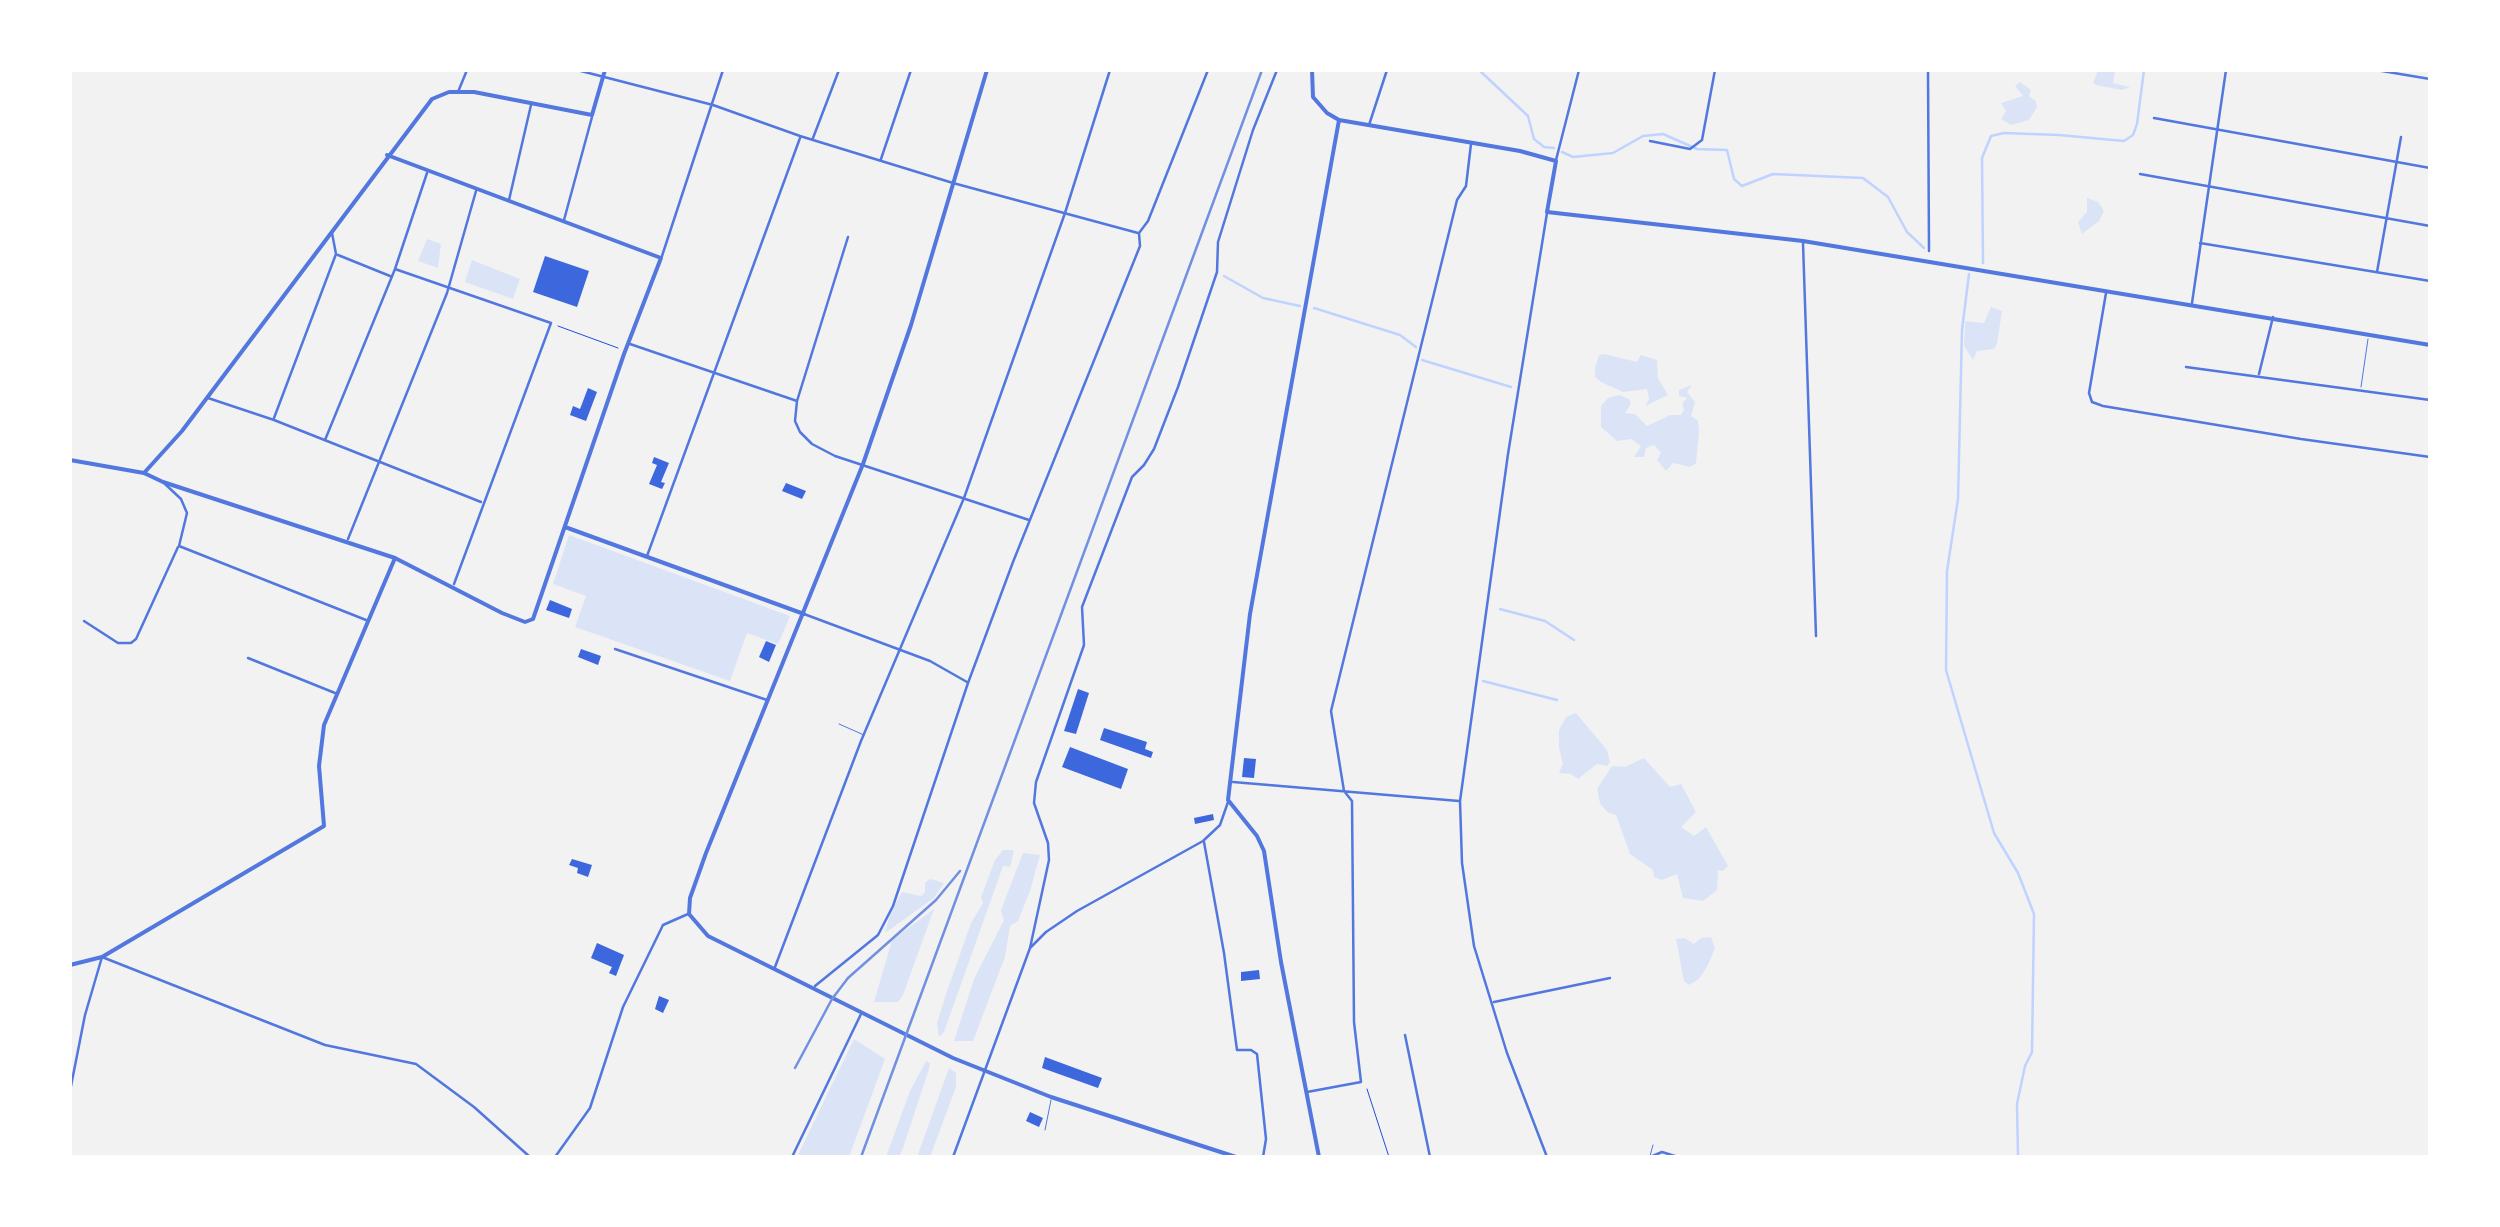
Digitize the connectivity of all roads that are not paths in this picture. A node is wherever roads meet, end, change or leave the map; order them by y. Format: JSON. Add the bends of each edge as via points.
{"nodes":[{"id":1,"x":468,"y":70,"type":"edge"},
{"id":2,"x":577,"y":70,"type":"edge"},
{"id":3,"x":723,"y":70,"type":"edge"},
{"id":4,"x":839,"y":70,"type":"edge"},
{"id":5,"x":911,"y":70,"type":"edge"},
{"id":6,"x":987,"y":70,"type":"edge"},
{"id":7,"x":1110,"y":70,"type":"edge"},
{"id":8,"x":1208,"y":70,"type":"edge"},
{"id":9,"x":1277,"y":70,"type":"edge"},
{"id":10,"x":1312,"y":70,"type":"edge"},
{"id":11,"x":1387,"y":70,"type":"edge"},
{"id":12,"x":1579,"y":70,"type":"edge"},
{"id":13,"x":1714,"y":70,"type":"edge"},
{"id":14,"x":1928,"y":70,"type":"edge"},
{"id":15,"x":2226,"y":70,"type":"edge"},
{"id":16,"x":2376,"y":70,"type":"edge"},
{"id":17,"x":2414,"y":70,"type":"edge"},
{"id":18,"x":604,"y":73,"type":"edge"},
{"id":19,"x":2418,"y":77,"type":"junction"},
{"id":20,"x":2430,"y":80,"type":"edge"},
{"id":21,"x":458,"y":92,"type":"junction"},
{"id":22,"x":532,"y":103,"type":"junction"},
{"id":23,"x":713,"y":105,"type":"junction"},
{"id":24,"x":592,"y":116,"type":"junction"},
{"id":25,"x":2154,"y":118,"type":"dead end"},
{"id":26,"x":1340,"y":120,"type":"junction"},
{"id":27,"x":1369,"y":126,"type":"junction"},
{"id":28,"x":2217,"y":129,"type":"junction"},
{"id":29,"x":800,"y":136,"type":"junction"},
{"id":30,"x":2401,"y":136,"type":"dead end"},
{"id":31,"x":813,"y":138,"type":"junction"},
{"id":32,"x":1650,"y":140,"type":"dead end"},
{"id":33,"x":1471,"y":143,"type":"junction"},
{"id":34,"x":387,"y":156,"type":"junction"},
{"id":35,"x":880,"y":160,"type":"junction"},
{"id":36,"x":1556,"y":162,"type":"junction"},
{"id":37,"x":2396,"y":162,"type":"junction"},
{"id":38,"x":2430,"y":168,"type":"edge"},
{"id":39,"x":427,"y":171,"type":"junction"},
{"id":40,"x":2140,"y":174,"type":"dead end"},
{"id":41,"x":953,"y":183,"type":"junction"},
{"id":42,"x":2208,"y":186,"type":"junction"},
{"id":43,"x":476,"y":189,"type":"junction"},
{"id":44,"x":509,"y":202,"type":"junction"},
{"id":45,"x":1547,"y":212,"type":"junction"},
{"id":46,"x":1065,"y":213,"type":"junction"},
{"id":47,"x":2387,"y":219,"type":"junction"},
{"id":48,"x":564,"y":222,"type":"junction"},
{"id":49,"x":2430,"y":226,"type":"edge"},
{"id":50,"x":332,"y":229,"type":"junction"},
{"id":51,"x":1140,"y":234,"type":"junction"},
{"id":52,"x":848,"y":237,"type":"dead end"},
{"id":53,"x":1803,"y":241,"type":"junction"},
{"id":54,"x":2200,"y":243,"type":"junction"},
{"id":55,"x":1929,"y":251,"type":"dead end"},
{"id":56,"x":336,"y":254,"type":"junction"},
{"id":57,"x":662,"y":258,"type":"junction"},
{"id":58,"x":395,"y":269,"type":"junction"},
{"id":59,"x":2377,"y":272,"type":"junction"},
{"id":60,"x":390,"y":276,"type":"junction"},
{"id":61,"x":2430,"y":282,"type":"edge"},
{"id":62,"x":447,"y":286,"type":"junction"},
{"id":63,"x":2107,"y":290,"type":"junction"},
{"id":64,"x":2192,"y":304,"type":"junction"},
{"id":65,"x":2273,"y":317,"type":"junction"},
{"id":66,"x":2368,"y":334,"type":"junction"},
{"id":67,"x":629,"y":343,"type":"junction"},
{"id":68,"x":2430,"y":344,"type":"edge"},
{"id":69,"x":2186,"y":368,"type":"dead end"},
{"id":70,"x":714,"y":373,"type":"junction"},
{"id":71,"x":2258,"y":376,"type":"junction"},
{"id":72,"x":2360,"y":390,"type":"junction"},
{"id":73,"x":207,"y":398,"type":"junction"},
{"id":74,"x":2430,"y":400,"type":"edge"},
{"id":75,"x":797,"y":401,"type":"junction"},
{"id":76,"x":274,"y":420,"type":"junction"},
{"id":77,"x":326,"y":440,"type":"junction"},
{"id":78,"x":2430,"y":457,"type":"edge"},
{"id":79,"x":70,"y":460,"type":"edge"},
{"id":80,"x":380,"y":462,"type":"junction"},
{"id":81,"x":863,"y":464,"type":"junction"},
{"id":82,"x":144,"y":473,"type":"junction"},
{"id":83,"x":163,"y":482,"type":"junction"},
{"id":84,"x":964,"y":498,"type":"junction"},
{"id":85,"x":482,"y":503,"type":"junction"},
{"id":86,"x":1030,"y":521,"type":"junction"},
{"id":87,"x":565,"y":527,"type":"junction"},
{"id":88,"x":346,"y":542,"type":"junction"},
{"id":89,"x":179,"y":546,"type":"junction"},
{"id":90,"x":647,"y":556,"type":"junction"},
{"id":91,"x":395,"y":558,"type":"junction"},
{"id":92,"x":453,"y":587,"type":"junction"},
{"id":93,"x":804,"y":614,"type":"junction"},
{"id":94,"x":366,"y":620,"type":"junction"},
{"id":95,"x":84,"y":621,"type":"dead end"},
{"id":96,"x":1816,"y":636,"type":"dead end"},
{"id":97,"x":615,"y":649,"type":"dead end"},
{"id":98,"x":900,"y":650,"type":"junction"},
{"id":99,"x":248,"y":658,"type":"dead end"},
{"id":100,"x":968,"y":682,"type":"junction"},
{"id":101,"x":335,"y":693,"type":"junction"},
{"id":102,"x":768,"y":701,"type":"junction"},
{"id":103,"x":839,"y":724,"type":"dead end"},
{"id":104,"x":864,"y":734,"type":"junction"},
{"id":105,"x":1229,"y":782,"type":"junction"},
{"id":106,"x":1344,"y":791,"type":"junction"},
{"id":107,"x":1228,"y":800,"type":"junction"},
{"id":108,"x":1460,"y":801,"type":"junction"},
{"id":109,"x":1204,"y":841,"type":"junction"},
{"id":110,"x":689,"y":914,"type":"junction"},
{"id":111,"x":1030,"y":948,"type":"junction"},
{"id":112,"x":102,"y":957,"type":"junction"},
{"id":113,"x":70,"y":965,"type":"edge"},
{"id":114,"x":774,"y":970,"type":"junction"},
{"id":115,"x":1610,"y":978,"type":"dead end"},
{"id":116,"x":812,"y":989,"type":"junction"},
{"id":117,"x":1491,"y":1003,"type":"junction"},
{"id":118,"x":861,"y":1014,"type":"junction"},
{"id":119,"x":1404,"y":1035,"type":"dead end"},
{"id":120,"x":983,"y":1072,"type":"junction"},
{"id":121,"x":70,"y":1091,"type":"edge"},
{"id":122,"x":1307,"y":1092,"type":"junction"},
{"id":123,"x":1051,"y":1097,"type":"junction"},
{"id":124,"x":1045,"y":1130,"type":"dead end"},
{"id":125,"x":1653,"y":1145,"type":"dead end"},
{"id":126,"x":530,"y":1157,"type":"edge"},
{"id":127,"x":555,"y":1157,"type":"edge"},
{"id":128,"x":792,"y":1157,"type":"edge"},
{"id":129,"x":953,"y":1157,"type":"edge"},
{"id":130,"x":1236,"y":1157,"type":"edge"},
{"id":131,"x":1264,"y":1157,"type":"edge"},
{"id":132,"x":1319,"y":1157,"type":"edge"},
{"id":133,"x":1430,"y":1157,"type":"edge"},
{"id":134,"x":1546,"y":1157,"type":"edge"},
{"id":135,"x":1650,"y":1157,"type":"edge"},
{"id":136,"x":1678,"y":1157,"type":"edge"}],
"edges":[{"from":1,"to":21,"type":"street"},
{"from":2,"to":18,"type":"street"},
{"from":3,"to":23,"type":"street"},
{"from":4,"to":31,"type":"street"},
{"from":5,"to":35,"type":"street"},
{"from":6,"to":41,"type":"street"},
{"from":7,"to":46,"type":"street"},
{"from":8,"to":51,"type":"street"},
{"from":9,"to":111,"type":"street","via":[[1218,242],[1217,272],[1178,387],[1154,449],[1132,477],[1082,607],[1084,645],[1036,782],[1034,802],[1049,860]]},
{"from":10,"to":26,"type":"street","via":[[1313,97]]},
{"from":11,"to":27,"type":"street"},
{"from":12,"to":36,"type":"street"},
{"from":13,"to":32,"type":"street","via":[[1702,140],[1692,148]]},
{"from":14,"to":55,"type":"street"},
{"from":15,"to":28,"type":"street"},
{"from":16,"to":19,"type":"street"},
{"from":17,"to":19,"type":"street"},
{"from":18,"to":23,"type":"street"},
{"from":18,"to":24,"type":"street"},
{"from":19,"to":20,"type":"street"},
{"from":21,"to":22,"type":"street"},
{"from":21,"to":34,"type":"street","via":[[425,104]]},
{"from":22,"to":24,"type":"street"},
{"from":22,"to":44,"type":"street"},
{"from":23,"to":29,"type":"street"},
{"from":23,"to":57,"type":"street"},
{"from":24,"to":48,"type":"street"},
{"from":25,"to":28,"type":"street"},
{"from":26,"to":27,"type":"street"},
{"from":26,"to":105,"type":"street","via":[[1250,614]]},
{"from":27,"to":33,"type":"street"},
{"from":28,"to":37,"type":"street"},
{"from":28,"to":42,"type":"street"},
{"from":29,"to":31,"type":"street"},
{"from":29,"to":70,"type":"street"},
{"from":30,"to":37,"type":"street"},
{"from":31,"to":35,"type":"street"},
{"from":33,"to":36,"type":"street"},
{"from":33,"to":106,"type":"street","via":[[1466,186],[1457,200],[1330,711]]},
{"from":34,"to":39,"type":"street"},
{"from":34,"to":50,"type":"street"},
{"from":35,"to":41,"type":"street"},
{"from":36,"to":45,"type":"street"},
{"from":37,"to":38,"type":"street"},
{"from":37,"to":47,"type":"street"},
{"from":39,"to":43,"type":"street"},
{"from":39,"to":58,"type":"street"},
{"from":40,"to":42,"type":"street"},
{"from":41,"to":46,"type":"street"},
{"from":41,"to":81,"type":"street"},
{"from":42,"to":47,"type":"street"},
{"from":42,"to":54,"type":"street"},
{"from":43,"to":44,"type":"street"},
{"from":43,"to":62,"type":"street"},
{"from":44,"to":48,"type":"street"},
{"from":45,"to":53,"type":"street"},
{"from":45,"to":108,"type":"street"},
{"from":46,"to":51,"type":"street"},
{"from":46,"to":84,"type":"street"},
{"from":47,"to":49,"type":"street"},
{"from":47,"to":59,"type":"street"},
{"from":48,"to":57,"type":"street"},
{"from":50,"to":56,"type":"street"},
{"from":50,"to":73,"type":"street"},
{"from":51,"to":86,"type":"street"},
{"from":52,"to":75,"type":"street"},
{"from":53,"to":63,"type":"street"},
{"from":53,"to":96,"type":"street"},
{"from":54,"to":59,"type":"street"},
{"from":54,"to":64,"type":"street"},
{"from":56,"to":60,"type":"street"},
{"from":56,"to":76,"type":"street"},
{"from":57,"to":67,"type":"street"},
{"from":58,"to":60,"type":"street"},
{"from":58,"to":62,"type":"street"},
{"from":59,"to":61,"type":"street"},
{"from":60,"to":77,"type":"street"},
{"from":62,"to":80,"type":"street"},
{"from":62,"to":85,"type":"street","via":[[551,323]]},
{"from":63,"to":64,"type":"street"},
{"from":63,"to":78,"type":"street","via":[[2092,402]]},
{"from":64,"to":65,"type":"street"},
{"from":65,"to":66,"type":"street"},
{"from":65,"to":71,"type":"street"},
{"from":66,"to":68,"type":"street"},
{"from":66,"to":72,"type":"lane"},
{"from":67,"to":70,"type":"street"},
{"from":67,"to":87,"type":"street"},
{"from":69,"to":71,"type":"street"},
{"from":70,"to":75,"type":"street"},
{"from":70,"to":90,"type":"street"},
{"from":71,"to":72,"type":"street"},
{"from":72,"to":74,"type":"street"},
{"from":73,"to":76,"type":"street"},
{"from":73,"to":82,"type":"street"},
{"from":75,"to":81,"type":"street","via":[[796,426],[804,438]]},
{"from":76,"to":77,"type":"street"},
{"from":77,"to":80,"type":"street"},
{"from":79,"to":82,"type":"street"},
{"from":80,"to":85,"type":"street"},
{"from":80,"to":88,"type":"street"},
{"from":81,"to":84,"type":"street"},
{"from":81,"to":93,"type":"street"},
{"from":82,"to":83,"type":"street"},
{"from":83,"to":88,"type":"street"},
{"from":83,"to":89,"type":"street","via":[[187,513]]},
{"from":84,"to":86,"type":"street"},
{"from":84,"to":98,"type":"street"},
{"from":85,"to":92,"type":"street"},
{"from":86,"to":100,"type":"street"},
{"from":87,"to":90,"type":"street"},
{"from":87,"to":92,"type":"street","via":[[533,620],[502,613]]},
{"from":88,"to":91,"type":"street"},
{"from":89,"to":94,"type":"street"},
{"from":89,"to":95,"type":"street","via":[[136,640],[118,642]]},
{"from":90,"to":93,"type":"street"},
{"from":91,"to":92,"type":"street"},
{"from":91,"to":94,"type":"street"},
{"from":93,"to":98,"type":"street"},
{"from":93,"to":102,"type":"street"},
{"from":94,"to":101,"type":"street"},
{"from":97,"to":102,"type":"street"},
{"from":98,"to":100,"type":"street"},
{"from":98,"to":104,"type":"street"},
{"from":99,"to":101,"type":"street"},
{"from":100,"to":116,"type":"street","via":[[893,906],[878,935]]},
{"from":101,"to":112,"type":"street","via":[[321,745],[324,826]]},
{"from":102,"to":110,"type":"street","via":[[706,853]]},
{"from":103,"to":104,"type":"lane"},
{"from":104,"to":114,"type":"street"},
{"from":105,"to":106,"type":"street"},
{"from":105,"to":107,"type":"street"},
{"from":106,"to":108,"type":"street"},
{"from":106,"to":122,"type":"street","via":[[1352,801],[1354,1022],[1361,1082]]},
{"from":107,"to":109,"type":"street","via":[[1220,826]]},
{"from":107,"to":122,"type":"street","via":[[1264,851]]},
{"from":108,"to":117,"type":"street","via":[[1474,946]]},
{"from":109,"to":111,"type":"street","via":[[1077,911]]},
{"from":109,"to":131,"type":"street","via":[[1238,1050],[1257,1054]]},
{"from":110,"to":114,"type":"street","via":[[708,936]]},
{"from":110,"to":127,"type":"street","via":[[662,925],[623,1007],[590,1108]]},
{"from":111,"to":120,"type":"street"},
{"from":112,"to":113,"type":"street"},
{"from":112,"to":121,"type":"street"},
{"from":112,"to":126,"type":"street","via":[[325,1044],[416,1064]]},
{"from":114,"to":116,"type":"street"},
{"from":115,"to":117,"type":"street"},
{"from":116,"to":118,"type":"street"},
{"from":117,"to":134,"type":"street"},
{"from":118,"to":120,"type":"street"},
{"from":118,"to":128,"type":"street"},
{"from":119,"to":133,"type":"street"},
{"from":120,"to":123,"type":"street"},
{"from":120,"to":129,"type":"street"},
{"from":122,"to":132,"type":"street"},
{"from":123,"to":124,"type":"lane"},
{"from":123,"to":130,"type":"street"},
{"from":125,"to":135,"type":"lane"},
{"from":135,"to":136,"type":"street"}]}
